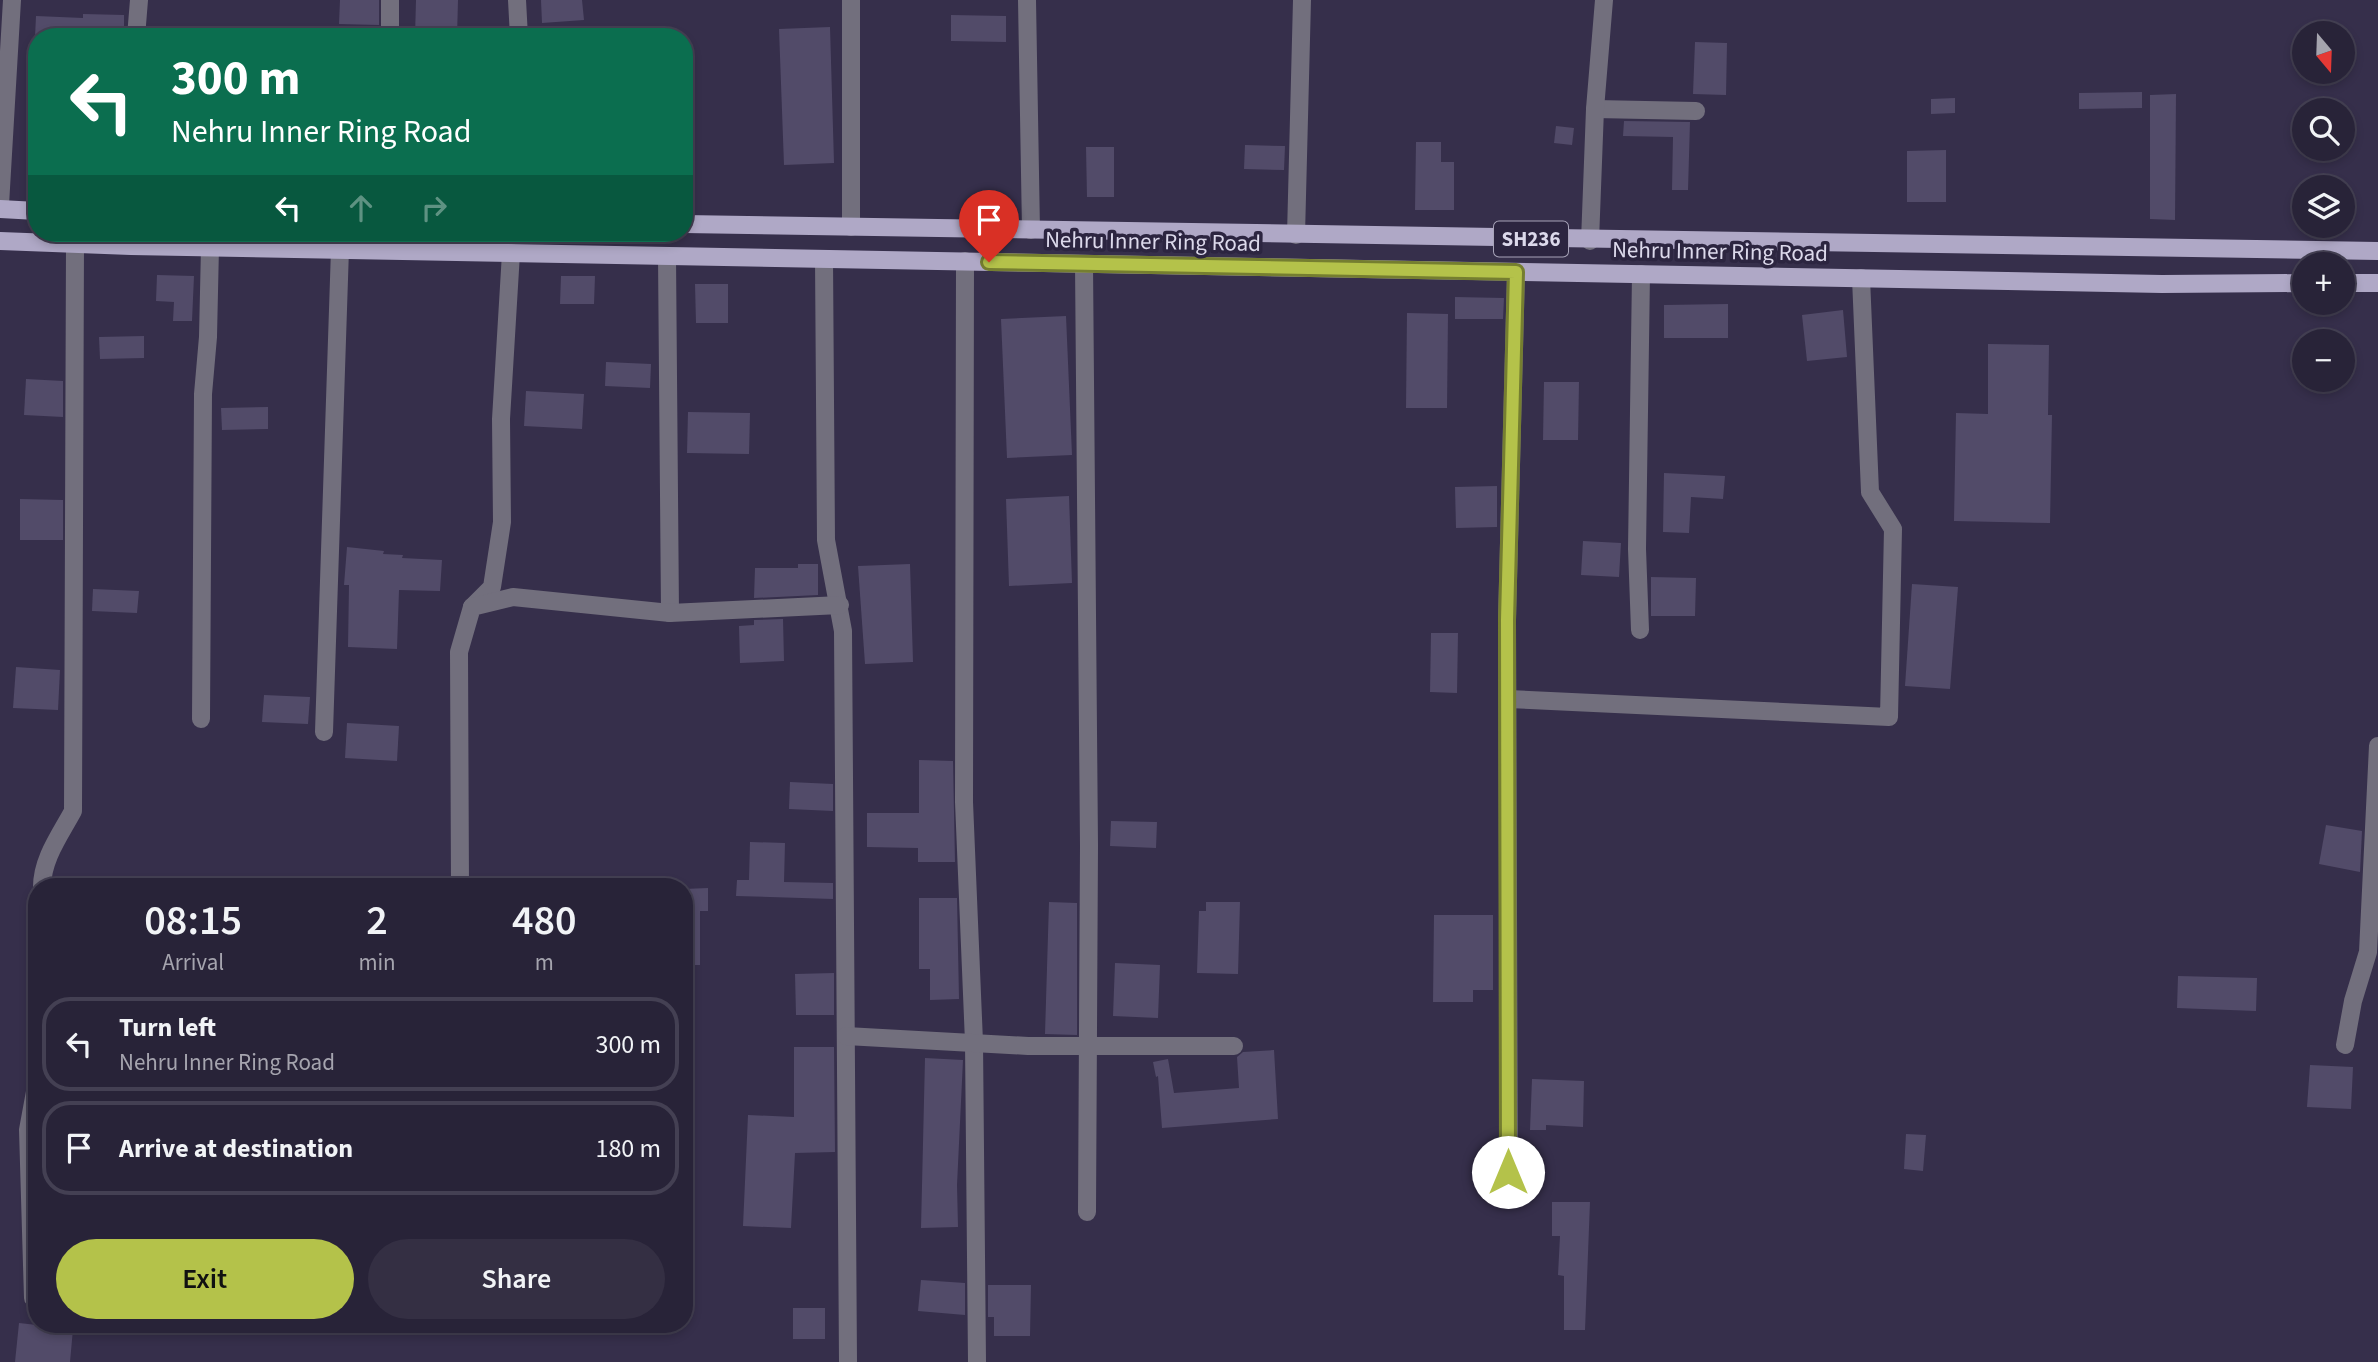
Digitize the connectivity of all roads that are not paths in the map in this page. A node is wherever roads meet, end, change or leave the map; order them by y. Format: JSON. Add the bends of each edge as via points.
{"nodes":[{"id":1,"x":12,"y":0,"type":"edge"},
{"id":2,"x":139,"y":0,"type":"edge"},
{"id":3,"x":390,"y":0,"type":"edge"},
{"id":4,"x":517,"y":0,"type":"edge"},
{"id":5,"x":851,"y":0,"type":"edge"},
{"id":6,"x":1027,"y":0,"type":"edge"},
{"id":7,"x":1302,"y":0,"type":"edge"},
{"id":8,"x":1604,"y":0,"type":"edge"},
{"id":9,"x":137,"y":28,"type":"edge"},
{"id":10,"x":390,"y":28,"type":"edge"},
{"id":11,"x":519,"y":28,"type":"edge"},
{"id":12,"x":1595,"y":109,"type":"junction"},
{"id":13,"x":1696,"y":111,"type":"dead end"},
{"id":14,"x":0,"y":207,"type":"edge"},
{"id":15,"x":28,"y":210,"type":"edge"},
{"id":16,"x":693,"y":224,"type":"edge"},
{"id":17,"x":851,"y":227,"type":"junction"},
{"id":18,"x":1031,"y":230,"type":"junction"},
{"id":19,"x":1296,"y":235,"type":"junction"},
{"id":20,"x":0,"y":241,"type":"edge"},
{"id":21,"x":1590,"y":241,"type":"junction"},
{"id":22,"x":75,"y":244,"type":"junction"},
{"id":23,"x":210,"y":247,"type":"junction"},
{"id":24,"x":340,"y":250,"type":"junction"},
{"id":25,"x":2378,"y":251,"type":"edge"},
{"id":26,"x":511,"y":253,"type":"junction"},
{"id":27,"x":667,"y":256,"type":"junction"},
{"id":28,"x":824,"y":259,"type":"junction"},
{"id":29,"x":965,"y":261,"type":"junction"},
{"id":30,"x":1084,"y":264,"type":"junction"},
{"id":31,"x":1516,"y":272,"type":"junction"},
{"id":32,"x":1641,"y":274,"type":"junction"},
{"id":33,"x":1861,"y":278,"type":"junction"},
{"id":34,"x":2292,"y":283,"type":"edge"},
{"id":35,"x":2355,"y":283,"type":"edge"},
{"id":36,"x":2378,"y":283,"type":"edge"},
{"id":37,"x":840,"y":606,"type":"junction"},
{"id":38,"x":472,"y":607,"type":"junction"},
{"id":39,"x":670,"y":613,"type":"junction"},
{"id":40,"x":1640,"y":630,"type":"dead end"},
{"id":41,"x":1508,"y":699,"type":"junction"},
{"id":42,"x":201,"y":719,"type":"dead end"},
{"id":43,"x":324,"y":732,"type":"dead end"},
{"id":44,"x":2378,"y":746,"type":"edge"},
{"id":45,"x":42,"y":878,"type":"edge"},
{"id":46,"x":460,"y":878,"type":"edge"},
{"id":47,"x":846,"y":1036,"type":"junction"},
{"id":48,"x":974,"y":1042,"type":"junction"},
{"id":49,"x":1088,"y":1044,"type":"junction"},
{"id":50,"x":2345,"y":1045,"type":"dead end"},
{"id":51,"x":1234,"y":1046,"type":"dead end"},
{"id":52,"x":1509,"y":1200,"type":"dead end"},
{"id":53,"x":1087,"y":1212,"type":"dead end"},
{"id":54,"x":848,"y":1362,"type":"edge"},
{"id":55,"x":978,"y":1362,"type":"edge"}],
"edges":[{"from":1,"to":14,"type":"street"},
{"from":2,"to":9,"type":"street"},
{"from":3,"to":10,"type":"street"},
{"from":4,"to":11,"type":"street"},
{"from":5,"to":17,"type":"street"},
{"from":6,"to":18,"type":"street"},
{"from":7,"to":19,"type":"street"},
{"from":8,"to":12,"type":"street"},
{"from":12,"to":13,"type":"street"},
{"from":12,"to":21,"type":"street"},
{"from":14,"to":15,"type":"main road"},
{"from":16,"to":17,"type":"main road","number":"SH236"},
{"from":17,"to":18,"type":"main road","number":"SH236"},
{"from":18,"to":19,"type":"main road","number":"SH236"},
{"from":19,"to":21,"type":"main road","number":"SH236"},
{"from":20,"to":22,"type":"main road","name":"Nehru Inner Ring Road","number":"SH236"},
{"from":21,"to":25,"type":"main road","number":"SH236"},
{"from":22,"to":23,"type":"main road","name":"Nehru Inner Ring Road","number":"SH236"},
{"from":22,"to":45,"type":"street","via":[[73,811],[48,855]]},
{"from":23,"to":24,"type":"main road","name":"Nehru Inner Ring Road","number":"SH236"},
{"from":23,"to":42,"type":"street","via":[[203,394]]},
{"from":24,"to":26,"type":"main road","name":"Nehru Inner Ring Road","number":"SH236"},
{"from":24,"to":43,"type":"street"},
{"from":26,"to":27,"type":"main road","name":"Nehru Inner Ring Road","number":"SH236"},
{"from":26,"to":38,"type":"street","via":[[500,419],[502,522],[492,587]]},
{"from":27,"to":28,"type":"main road","name":"Nehru Inner Ring Road","number":"SH236"},
{"from":27,"to":39,"type":"street"},
{"from":28,"to":29,"type":"main road","name":"Nehru Inner Ring Road","number":"SH236"},
{"from":28,"to":37,"type":"street","via":[[826,540]]},
{"from":29,"to":30,"type":"main road","name":"Nehru Inner Ring Road","number":"SH236"},
{"from":29,"to":48,"type":"street","via":[[964,802]]},
{"from":30,"to":31,"type":"main road","name":"Nehru Inner Ring Road","number":"SH236"},
{"from":30,"to":49,"type":"street"},
{"from":31,"to":32,"type":"main road","name":"Nehru Inner Ring Road","number":"SH236"},
{"from":31,"to":41,"type":"street"},
{"from":32,"to":33,"type":"main road","name":"Nehru Inner Ring Road","number":"SH236"},
{"from":32,"to":40,"type":"street"},
{"from":33,"to":34,"type":"main road","name":"Nehru Inner Ring Road","number":"SH236"},
{"from":33,"to":41,"type":"street","via":[[1870,492],[1893,528],[1889,717]]},
{"from":35,"to":36,"type":"main road"},
{"from":37,"to":39,"type":"street"},
{"from":37,"to":47,"type":"street"},
{"from":38,"to":39,"type":"street","via":[[513,597]]},
{"from":38,"to":46,"type":"street","via":[[459,652]]},
{"from":41,"to":52,"type":"street"},
{"from":44,"to":50,"type":"street","via":[[2368,952]]},
{"from":47,"to":48,"type":"street"},
{"from":47,"to":54,"type":"street"},
{"from":48,"to":49,"type":"street"},
{"from":48,"to":55,"type":"street"},
{"from":49,"to":51,"type":"street"},
{"from":49,"to":53,"type":"street"}]}
